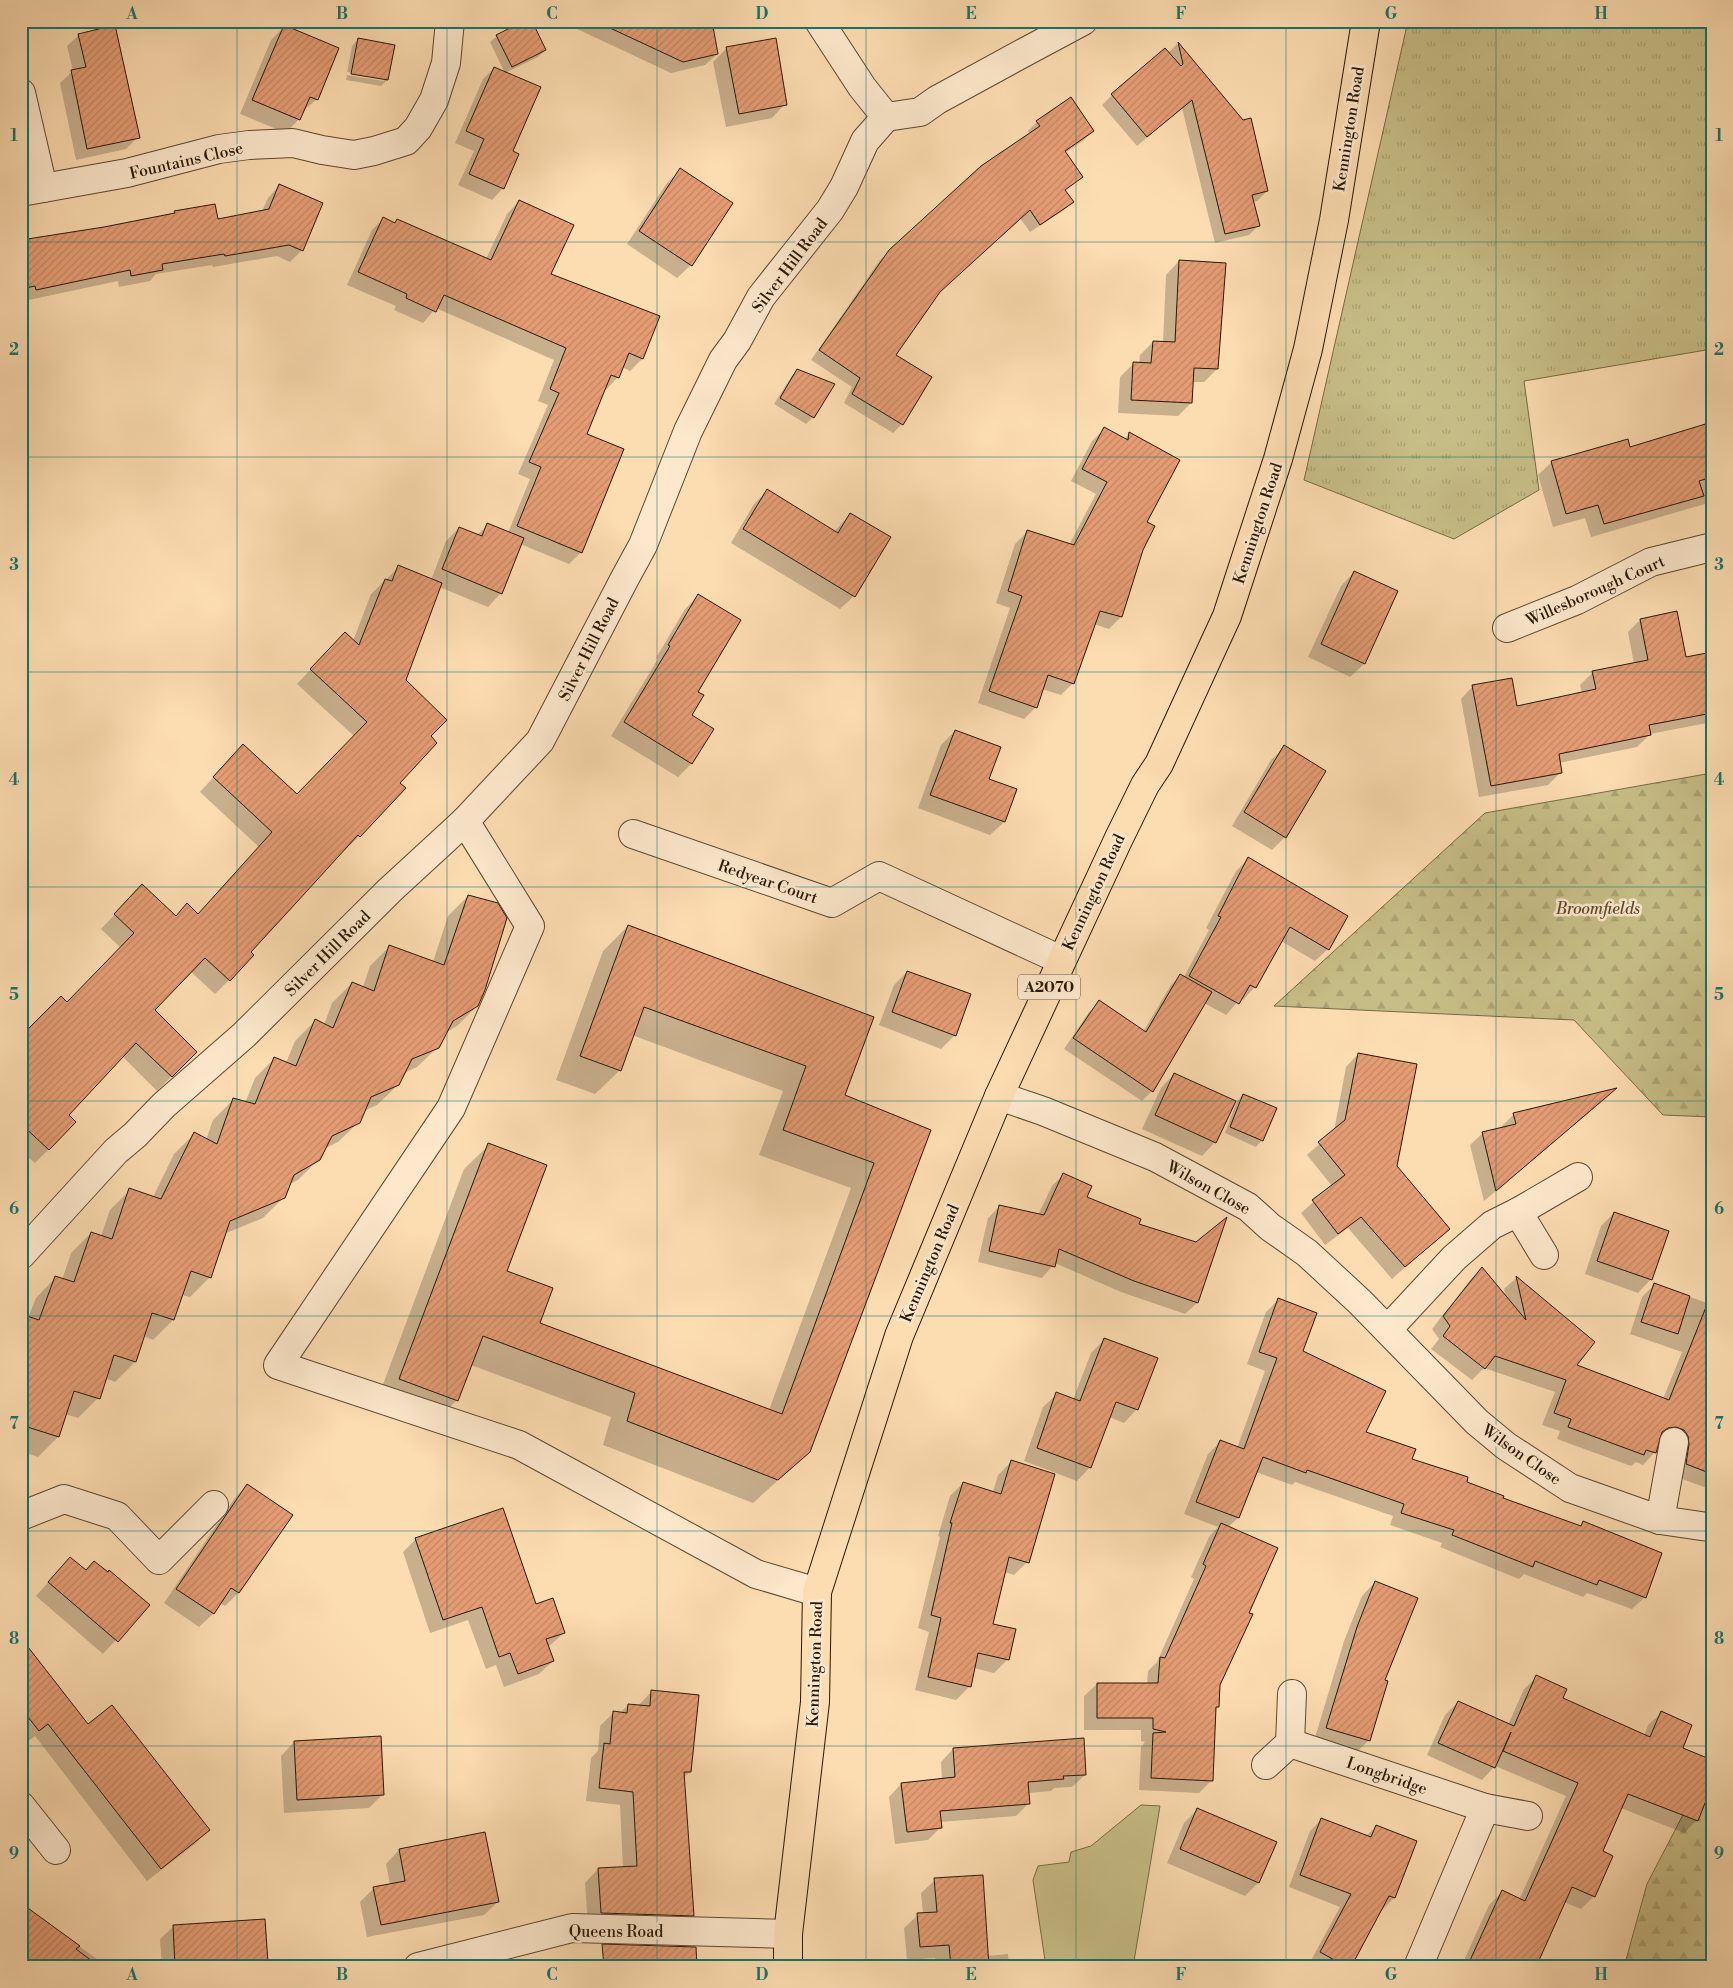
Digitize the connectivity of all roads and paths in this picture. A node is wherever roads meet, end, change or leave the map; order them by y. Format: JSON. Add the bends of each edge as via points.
{"nodes":[{"id":1,"x":450,"y":21,"type":"edge"},
{"id":2,"x":819,"y":21,"type":"edge"},
{"id":3,"x":1083,"y":21,"type":"edge"},
{"id":4,"x":1366,"y":21,"type":"edge"},
{"id":5,"x":21,"y":93,"type":"edge"},
{"id":6,"x":886,"y":116,"type":"junction"},
{"id":7,"x":32,"y":190,"type":"edge"},
{"id":8,"x":1712,"y":547,"type":"edge"},
{"id":9,"x":1507,"y":628,"type":"dead end"},
{"id":10,"x":465,"y":821,"type":"junction"},
{"id":11,"x":633,"y":834,"type":"dead end"},
{"id":12,"x":1061,"y":960,"type":"junction"},
{"id":13,"x":999,"y":1096,"type":"junction"},
{"id":14,"x":1578,"y":1177,"type":"dead end"},
{"id":15,"x":1518,"y":1212,"type":"junction"},
{"id":16,"x":21,"y":1255,"type":"edge"},
{"id":17,"x":1544,"y":1255,"type":"dead end"},
{"id":18,"x":1388,"y":1329,"type":"junction"},
{"id":19,"x":1674,"y":1442,"type":"dead end"},
{"id":20,"x":214,"y":1506,"type":"dead end"},
{"id":21,"x":21,"y":1516,"type":"edge"},
{"id":22,"x":1660,"y":1520,"type":"junction"},
{"id":23,"x":1708,"y":1527,"type":"dead end"},
{"id":24,"x":817,"y":1592,"type":"junction"},
{"id":25,"x":1292,"y":1694,"type":"dead end"},
{"id":26,"x":1290,"y":1743,"type":"junction"},
{"id":27,"x":1266,"y":1765,"type":"dead end"},
{"id":28,"x":21,"y":1806,"type":"edge"},
{"id":29,"x":1485,"y":1808,"type":"junction"},
{"id":30,"x":1528,"y":1816,"type":"dead end"},
{"id":31,"x":56,"y":1850,"type":"dead end"},
{"id":32,"x":788,"y":1934,"type":"junction"},
{"id":33,"x":418,"y":1967,"type":"edge"},
{"id":34,"x":788,"y":1967,"type":"edge"},
{"id":35,"x":1418,"y":1967,"type":"edge"}],
"edges":[{"from":1,"to":7,"type":"street","name":"Fountains Close","via":[[446,63],[434,100],[418,128],[406,141],[354,154],[293,143],[249,145],[219,149],[127,173]]},
{"from":2,"to":6,"type":"street","via":[[862,87]]},
{"from":3,"to":6,"type":"street","via":[[920,112]]},
{"from":4,"to":12,"type":"main road","name":"Kennington Road","number":"A2070","via":[[1334,220],[1308,349],[1278,459],[1227,616],[1159,764],[1136,803]]},
{"from":5,"to":7,"type":"street","name":"Fountains Close"},
{"from":6,"to":10,"type":"street","name":"Silver Hill Road","via":[[865,141],[844,188],[830,210],[761,297],[723,360],[688,431],[644,545],[547,730]]},
{"from":8,"to":9,"type":"street","name":"Willesborough Court","via":[[1652,562],[1577,600]]},
{"from":10,"to":16,"type":"street","name":"Silver Hill Road","via":[[244,1034],[116,1151]]},
{"from":10,"to":24,"type":"street","via":[[530,926],[451,1108],[278,1364],[519,1445],[756,1574]]},
{"from":11,"to":12,"type":"street","name":"Redyear Court","via":[[832,903],[879,876]]},
{"from":12,"to":13,"type":"main road","name":"Kennington Road","number":"A2070"},
{"from":13,"to":18,"type":"street","name":"Wilson Close","via":[[1155,1157],[1248,1206],[1270,1227],[1307,1253]]},
{"from":13,"to":24,"type":"main road","name":"Kennington Road","number":"A2070","via":[[899,1336]]},
{"from":14,"to":15,"type":"street"},
{"from":15,"to":17,"type":"street"},
{"from":15,"to":18,"type":"street","via":[[1492,1225],[1454,1258]]},
{"from":18,"to":22,"type":"street","name":"Wilson Close","via":[[1477,1422],[1506,1446],[1570,1488]]},
{"from":19,"to":22,"type":"street"},
{"from":20,"to":21,"type":"street","via":[[159,1560],[117,1516],[64,1499]]},
{"from":22,"to":23,"type":"street","name":"Wilson Close"},
{"from":24,"to":32,"type":"main road","name":"Kennington Road","number":"A2070","via":[[815,1702]]},
{"from":25,"to":26,"type":"street"},
{"from":26,"to":27,"type":"street"},
{"from":26,"to":29,"type":"street","name":"Longbridge"},
{"from":28,"to":31,"type":"street"},
{"from":29,"to":30,"type":"street","name":"Longbridge"},
{"from":29,"to":35,"type":"street"},
{"from":32,"to":33,"type":"street","name":"Queens Road","via":[[572,1928]]},
{"from":32,"to":34,"type":"main road","name":"Kennington Road","number":"A2070"}]}
